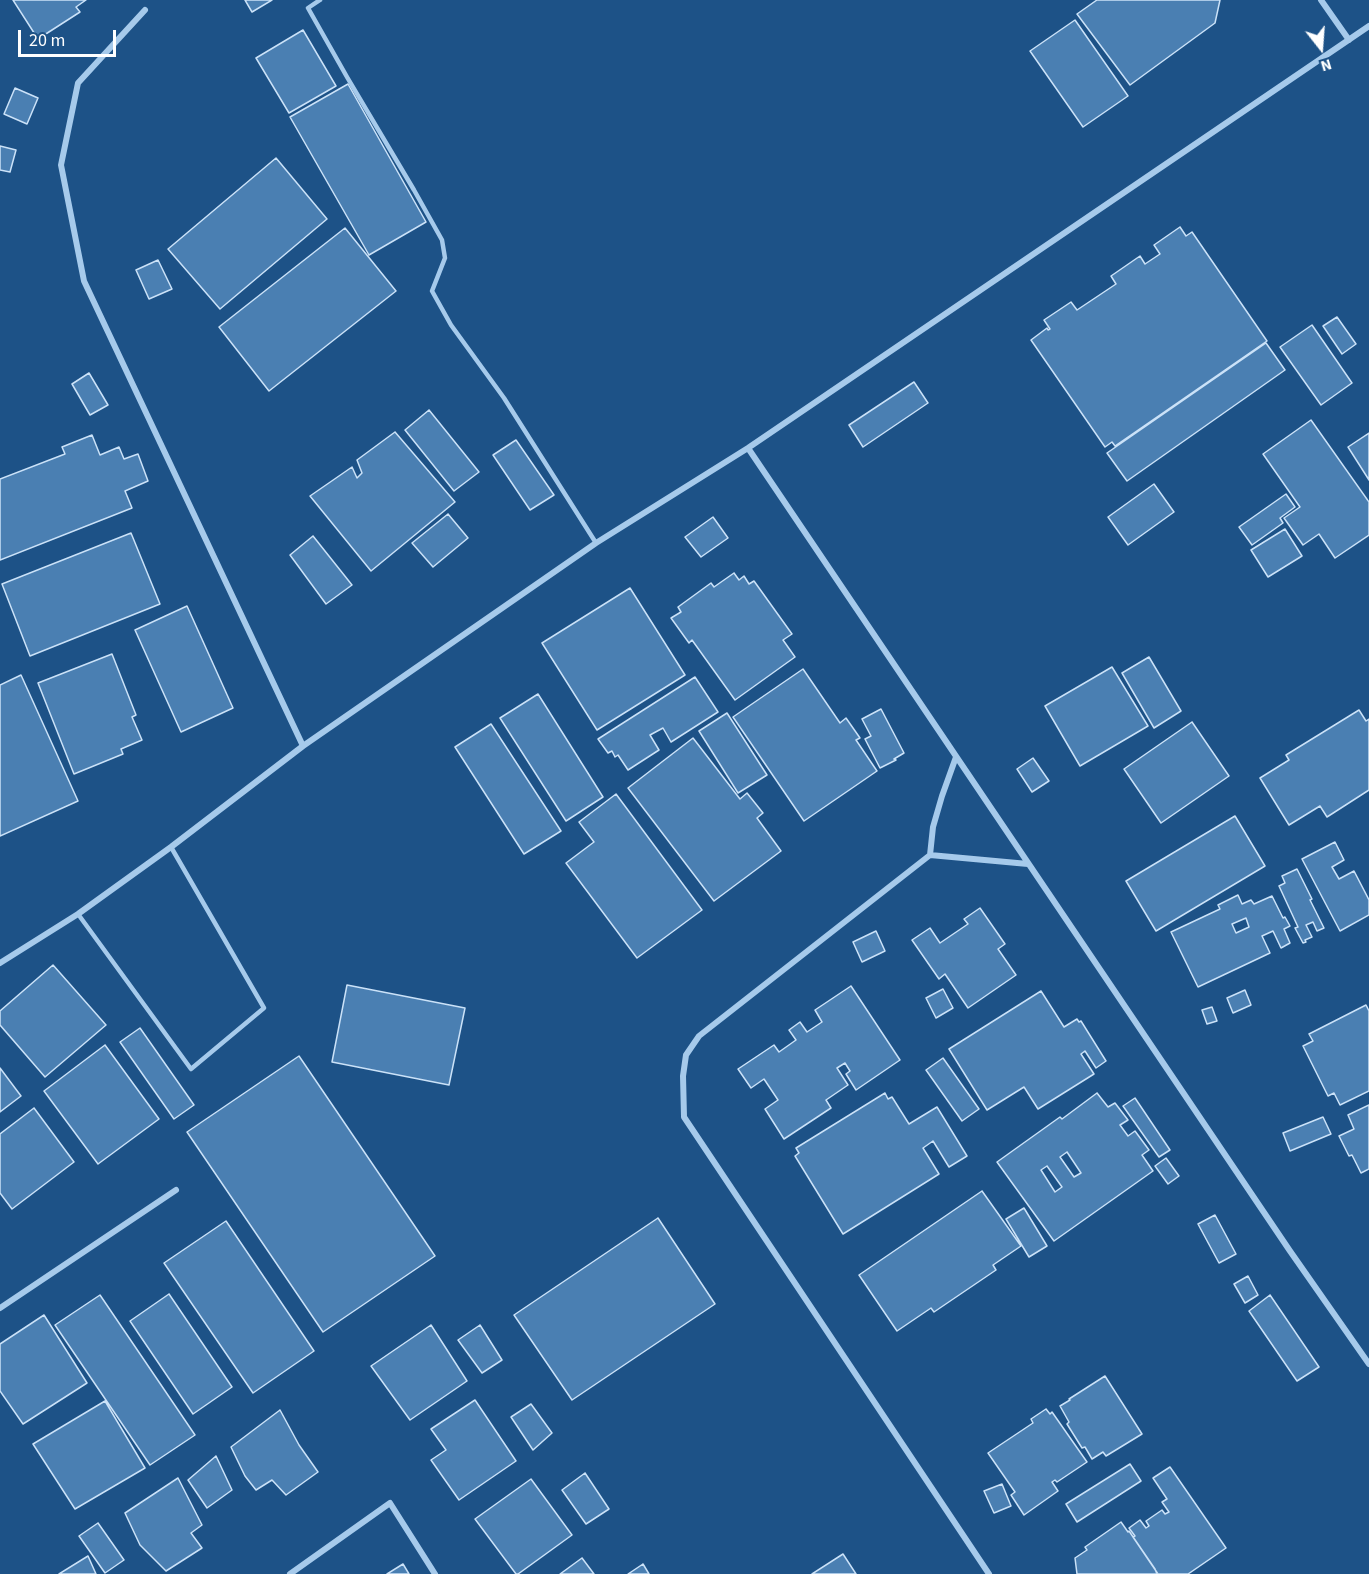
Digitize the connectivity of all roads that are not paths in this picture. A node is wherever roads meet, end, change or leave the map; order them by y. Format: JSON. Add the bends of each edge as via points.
{"nodes":[{"id":1,"x":320,"y":0,"type":"edge"},
{"id":2,"x":1321,"y":0,"type":"edge"},
{"id":3,"x":145,"y":10,"type":"dead end"},
{"id":4,"x":1369,"y":26,"type":"edge"},
{"id":5,"x":1349,"y":40,"type":"junction"},
{"id":6,"x":748,"y":448,"type":"junction"},
{"id":7,"x":596,"y":543,"type":"junction"},
{"id":8,"x":303,"y":746,"type":"junction"},
{"id":9,"x":956,"y":757,"type":"junction"},
{"id":10,"x":171,"y":847,"type":"junction"},
{"id":11,"x":930,"y":855,"type":"junction"},
{"id":12,"x":1028,"y":864,"type":"junction"},
{"id":13,"x":78,"y":914,"type":"junction"},
{"id":14,"x":0,"y":963,"type":"edge"},
{"id":15,"x":176,"y":1190,"type":"dead end"},
{"id":16,"x":0,"y":1308,"type":"edge"},
{"id":17,"x":1369,"y":1364,"type":"edge"},
{"id":18,"x":290,"y":1574,"type":"edge"},
{"id":19,"x":435,"y":1574,"type":"edge"},
{"id":20,"x":989,"y":1574,"type":"edge"}],
"edges":[{"from":1,"to":7,"type":"lane","via":[[308,8],[442,240],[445,258],[432,291],[451,326],[504,398]]},
{"from":2,"to":5,"type":"street"},
{"from":3,"to":8,"type":"street","via":[[78,83],[60,165],[84,281]]},
{"from":4,"to":5,"type":"street"},
{"from":5,"to":6,"type":"street"},
{"from":6,"to":7,"type":"street"},
{"from":6,"to":9,"type":"street"},
{"from":7,"to":8,"type":"street"},
{"from":8,"to":10,"type":"street"},
{"from":9,"to":11,"type":"street","via":[[933,827]]},
{"from":9,"to":12,"type":"street"},
{"from":10,"to":13,"type":"street"},
{"from":10,"to":13,"type":"lane","via":[[264,1008],[191,1069]]},
{"from":11,"to":12,"type":"street"},
{"from":11,"to":20,"type":"street","via":[[699,1036],[686,1055],[684,1117]]},
{"from":12,"to":17,"type":"street"},
{"from":13,"to":14,"type":"street"},
{"from":15,"to":16,"type":"street"},
{"from":18,"to":19,"type":"street","via":[[390,1503]]}]}
